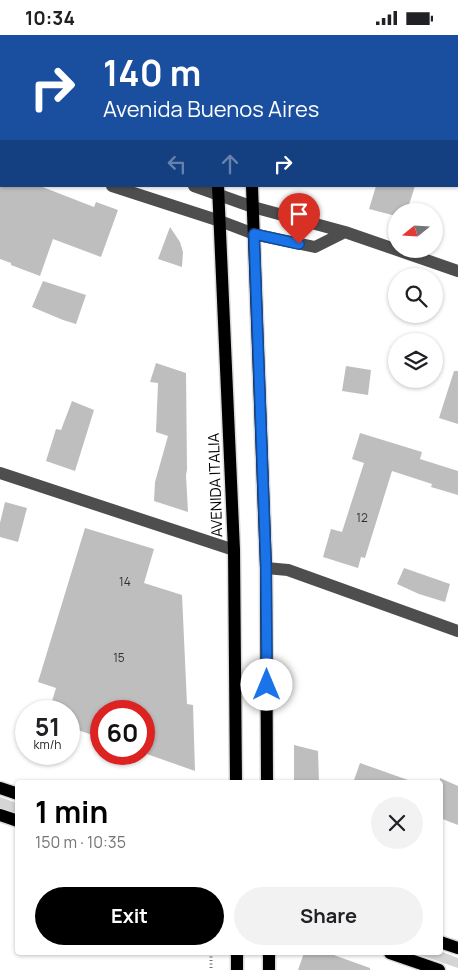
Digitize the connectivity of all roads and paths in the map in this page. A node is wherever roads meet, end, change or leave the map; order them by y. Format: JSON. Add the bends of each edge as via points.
{"nodes":[{"id":1,"x":115,"y":187,"type":"edge"},
{"id":2,"x":199,"y":187,"type":"edge"},
{"id":3,"x":252,"y":187,"type":"edge"},
{"id":4,"x":218,"y":191,"type":"edge"},
{"id":5,"x":252,"y":207,"type":"junction"},
{"id":6,"x":220,"y":221,"type":"junction"},
{"id":7,"x":345,"y":232,"type":"junction"},
{"id":8,"x":254,"y":234,"type":"junction"},
{"id":9,"x":458,"y":271,"type":"edge"},
{"id":10,"x":0,"y":473,"type":"edge"},
{"id":11,"x":234,"y":550,"type":"junction"},
{"id":12,"x":266,"y":567,"type":"junction"},
{"id":13,"x":458,"y":631,"type":"edge"},
{"id":14,"x":236,"y":780,"type":"edge"},
{"id":15,"x":267,"y":780,"type":"edge"},
{"id":16,"x":0,"y":788,"type":"edge"},
{"id":17,"x":15,"y":793,"type":"edge"},
{"id":18,"x":0,"y":815,"type":"edge"},
{"id":19,"x":15,"y":820,"type":"edge"},
{"id":20,"x":443,"y":943,"type":"edge"},
{"id":21,"x":458,"y":948,"type":"edge"},
{"id":22,"x":211,"y":955,"type":"edge"},
{"id":23,"x":237,"y":955,"type":"edge"},
{"id":24,"x":269,"y":955,"type":"edge"},
{"id":25,"x":396,"y":955,"type":"edge"},
{"id":26,"x":211,"y":970,"type":"edge"},
{"id":27,"x":237,"y":970,"type":"edge"},
{"id":28,"x":269,"y":970,"type":"edge"},
{"id":29,"x":439,"y":970,"type":"edge"}],
"edges":[{"from":1,"to":6,"type":"street"},
{"from":2,"to":4,"type":"street"},
{"from":3,"to":5,"type":"main road"},
{"from":4,"to":5,"type":"street"},
{"from":4,"to":6,"type":"main road","name":"AVENIDA ITALIA"},
{"from":5,"to":7,"type":"street"},
{"from":5,"to":8,"type":"main road"},
{"from":6,"to":8,"type":"street"},
{"from":6,"to":11,"type":"main road","name":"AVENIDA ITALIA"},
{"from":7,"to":8,"type":"street","via":[[314,247]]},
{"from":7,"to":9,"type":"street"},
{"from":8,"to":12,"type":"main road"},
{"from":10,"to":11,"type":"street"},
{"from":11,"to":14,"type":"main road","name":"AVENIDA ITALIA"},
{"from":12,"to":13,"type":"street","via":[[288,570]]},
{"from":12,"to":15,"type":"main road"},
{"from":16,"to":17,"type":"main road"},
{"from":18,"to":19,"type":"main road"},
{"from":20,"to":21,"type":"main road"},
{"from":22,"to":26,"type":"path"},
{"from":23,"to":27,"type":"main road"},
{"from":24,"to":28,"type":"main road"},
{"from":25,"to":29,"type":"main road"}]}
